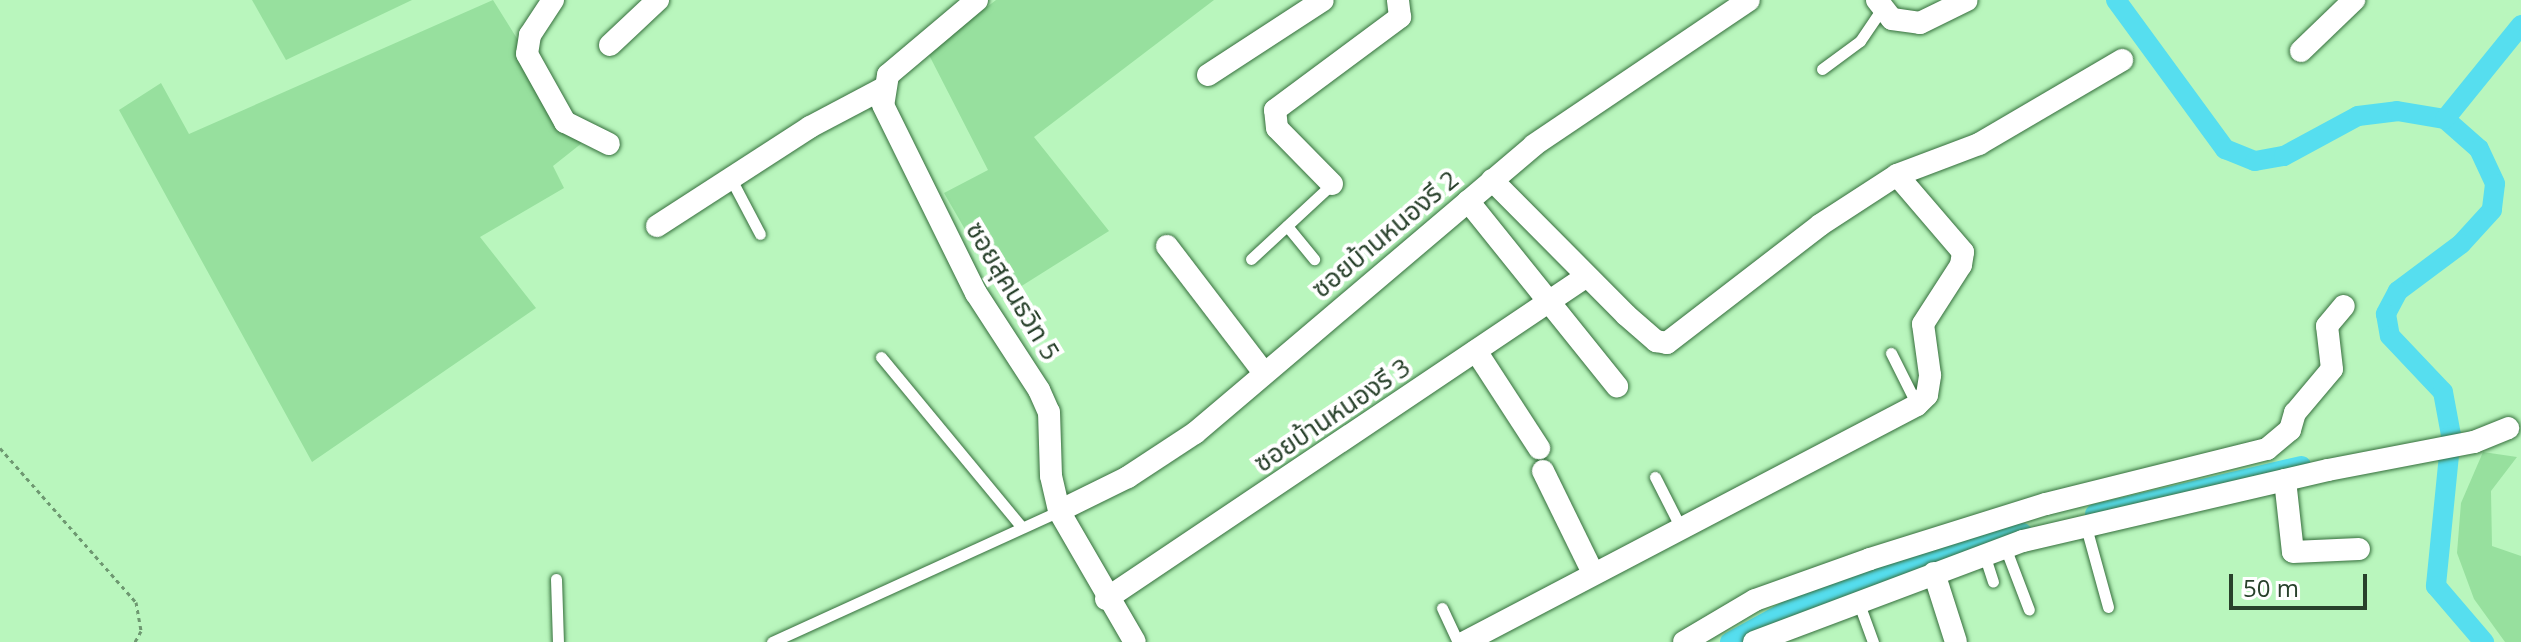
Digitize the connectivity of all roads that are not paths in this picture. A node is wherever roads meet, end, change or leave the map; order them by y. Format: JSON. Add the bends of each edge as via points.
{"nodes":[{"id":1,"x":553,"y":0,"type":"edge"},
{"id":2,"x":658,"y":0,"type":"edge"},
{"id":3,"x":977,"y":0,"type":"edge"},
{"id":4,"x":1323,"y":0,"type":"edge"},
{"id":5,"x":1749,"y":0,"type":"edge"},
{"id":6,"x":1967,"y":0,"type":"edge"},
{"id":7,"x":2354,"y":0,"type":"edge"},
{"id":8,"x":1403,"y":2,"type":"edge"},
{"id":9,"x":1880,"y":4,"type":"edge"},
{"id":10,"x":610,"y":45,"type":"dead end"},
{"id":11,"x":2301,"y":51,"type":"dead end"},
{"id":12,"x":2122,"y":60,"type":"dead end"},
{"id":13,"x":1822,"y":69,"type":"dead end"},
{"id":14,"x":1208,"y":75,"type":"dead end"},
{"id":15,"x":882,"y":89,"type":"junction"},
{"id":16,"x":609,"y":144,"type":"dead end"},
{"id":17,"x":1897,"y":175,"type":"junction"},
{"id":18,"x":731,"y":179,"type":"junction"},
{"id":19,"x":1492,"y":180,"type":"junction"},
{"id":20,"x":1332,"y":184,"type":"joint"},
{"id":21,"x":1468,"y":201,"type":"junction"},
{"id":22,"x":657,"y":226,"type":"dead end"},
{"id":23,"x":1287,"y":226,"type":"junction"},
{"id":24,"x":760,"y":234,"type":"dead end"},
{"id":25,"x":1167,"y":246,"type":"dead end"},
{"id":26,"x":1251,"y":259,"type":"dead end"},
{"id":27,"x":1314,"y":259,"type":"dead end"},
{"id":28,"x":1587,"y":276,"type":"junction"},
{"id":29,"x":1546,"y":301,"type":"junction"},
{"id":30,"x":2344,"y":306,"type":"dead end"},
{"id":31,"x":1476,"y":351,"type":"junction"},
{"id":32,"x":1891,"y":353,"type":"dead end"},
{"id":33,"x":881,"y":357,"type":"dead end"},
{"id":34,"x":1264,"y":373,"type":"junction"},
{"id":35,"x":1617,"y":386,"type":"dead end"},
{"id":36,"x":1917,"y":405,"type":"junction"},
{"id":37,"x":2508,"y":428,"type":"dead end"},
{"id":38,"x":1539,"y":448,"type":"dead end"},
{"id":39,"x":1543,"y":471,"type":"dead end"},
{"id":40,"x":1655,"y":477,"type":"dead end"},
{"id":41,"x":2285,"y":480,"type":"junction"},
{"id":42,"x":1059,"y":511,"type":"junction"},
{"id":43,"x":1021,"y":526,"type":"junction"},
{"id":44,"x":2086,"y":527,"type":"junction"},
{"id":45,"x":1681,"y":528,"type":"junction"},
{"id":46,"x":2359,"y":549,"type":"dead end"},
{"id":47,"x":1995,"y":550,"type":"junction"},
{"id":48,"x":1593,"y":573,"type":"junction"},
{"id":49,"x":1934,"y":573,"type":"junction"},
{"id":50,"x":556,"y":579,"type":"dead end"},
{"id":51,"x":1993,"y":582,"type":"dead end"},
{"id":52,"x":1106,"y":599,"type":"junction"},
{"id":53,"x":1857,"y":600,"type":"junction"},
{"id":54,"x":2108,"y":607,"type":"dead end"},
{"id":55,"x":1442,"y":608,"type":"dead end"},
{"id":56,"x":2029,"y":610,"type":"dead end"},
{"id":57,"x":558,"y":642,"type":"edge"},
{"id":58,"x":772,"y":642,"type":"edge"},
{"id":59,"x":1135,"y":642,"type":"edge"},
{"id":60,"x":1458,"y":642,"type":"edge"},
{"id":61,"x":1465,"y":642,"type":"edge"},
{"id":62,"x":1684,"y":642,"type":"edge"},
{"id":63,"x":1754,"y":642,"type":"edge"},
{"id":64,"x":1873,"y":642,"type":"edge"},
{"id":65,"x":1956,"y":642,"type":"edge"}],
"edges":[{"from":1,"to":16,"type":"street","via":[[530,35],[527,54],[565,122]]},
{"from":2,"to":10,"type":"street"},
{"from":3,"to":15,"type":"street","via":[[902,60]]},
{"from":4,"to":14,"type":"street"},
{"from":5,"to":19,"type":"street","name":"ซอยบ้านหนองรี 2","via":[[1636,72]]},
{"from":6,"to":9,"type":"street","via":[[1920,23],[1892,19]]},
{"from":7,"to":11,"type":"street"},
{"from":8,"to":20,"type":"street","via":[[1393,22],[1275,110],[1277,128]]},
{"from":9,"to":13,"type":"lane","via":[[1860,41]]},
{"from":12,"to":17,"type":"street","via":[[1979,144]]},
{"from":15,"to":18,"type":"street","via":[[837,111]]},
{"from":15,"to":42,"type":"street","name":"ซอยสุคนธวิท 5","via":[[883,105],[960,262],[1049,412],[1051,476]]},
{"from":17,"to":28,"type":"street","via":[[1820,225],[1667,343],[1649,336]]},
{"from":17,"to":36,"type":"street","via":[[1964,258],[1923,324],[1930,387]]},
{"from":18,"to":22,"type":"street"},
{"from":18,"to":24,"type":"lane"},
{"from":19,"to":21,"type":"street","name":"ซอยบ้านหนองรี 2"},
{"from":19,"to":28,"type":"street"},
{"from":20,"to":23,"type":"lane"},
{"from":21,"to":29,"type":"street"},
{"from":21,"to":34,"type":"street","name":"ซอยบ้านหนองรี 2"},
{"from":23,"to":26,"type":"lane"},
{"from":23,"to":27,"type":"lane"},
{"from":25,"to":34,"type":"street"},
{"from":28,"to":29,"type":"street","name":"ซอยบ้านหนองรี 3"},
{"from":29,"to":31,"type":"street","name":"ซอยบ้านหนองรี 3"},
{"from":29,"to":35,"type":"street"},
{"from":30,"to":62,"type":"street","via":[[2327,326],[2332,369],[2295,413],[2290,430],[2267,449],[2046,504],[1870,559],[1755,600]]},
{"from":31,"to":38,"type":"street"},
{"from":31,"to":52,"type":"street","name":"ซอยบ้านหนองรี 3"},
{"from":32,"to":36,"type":"lane"},
{"from":33,"to":43,"type":"lane"},
{"from":34,"to":42,"type":"street","name":"ซอยบ้านหนองรี 2","via":[[1160,458]]},
{"from":36,"to":45,"type":"street"},
{"from":37,"to":41,"type":"street","via":[[2474,442]]},
{"from":39,"to":48,"type":"street"},
{"from":40,"to":45,"type":"lane"},
{"from":41,"to":44,"type":"street"},
{"from":41,"to":46,"type":"street","via":[[2293,552]]},
{"from":42,"to":43,"type":"lane"},
{"from":42,"to":52,"type":"street","name":"ซอยสุคนธวิท 5"},
{"from":43,"to":58,"type":"lane"},
{"from":44,"to":47,"type":"street"},
{"from":44,"to":54,"type":"lane"},
{"from":45,"to":48,"type":"street"},
{"from":47,"to":49,"type":"street"},
{"from":47,"to":51,"type":"lane"},
{"from":47,"to":56,"type":"lane"},
{"from":48,"to":61,"type":"street"},
{"from":49,"to":53,"type":"street"},
{"from":49,"to":65,"type":"street"},
{"from":50,"to":57,"type":"lane"},
{"from":52,"to":59,"type":"street","name":"ซอยสุคนธวิท 5"},
{"from":53,"to":63,"type":"street"},
{"from":53,"to":64,"type":"lane"},
{"from":55,"to":60,"type":"lane"}]}
